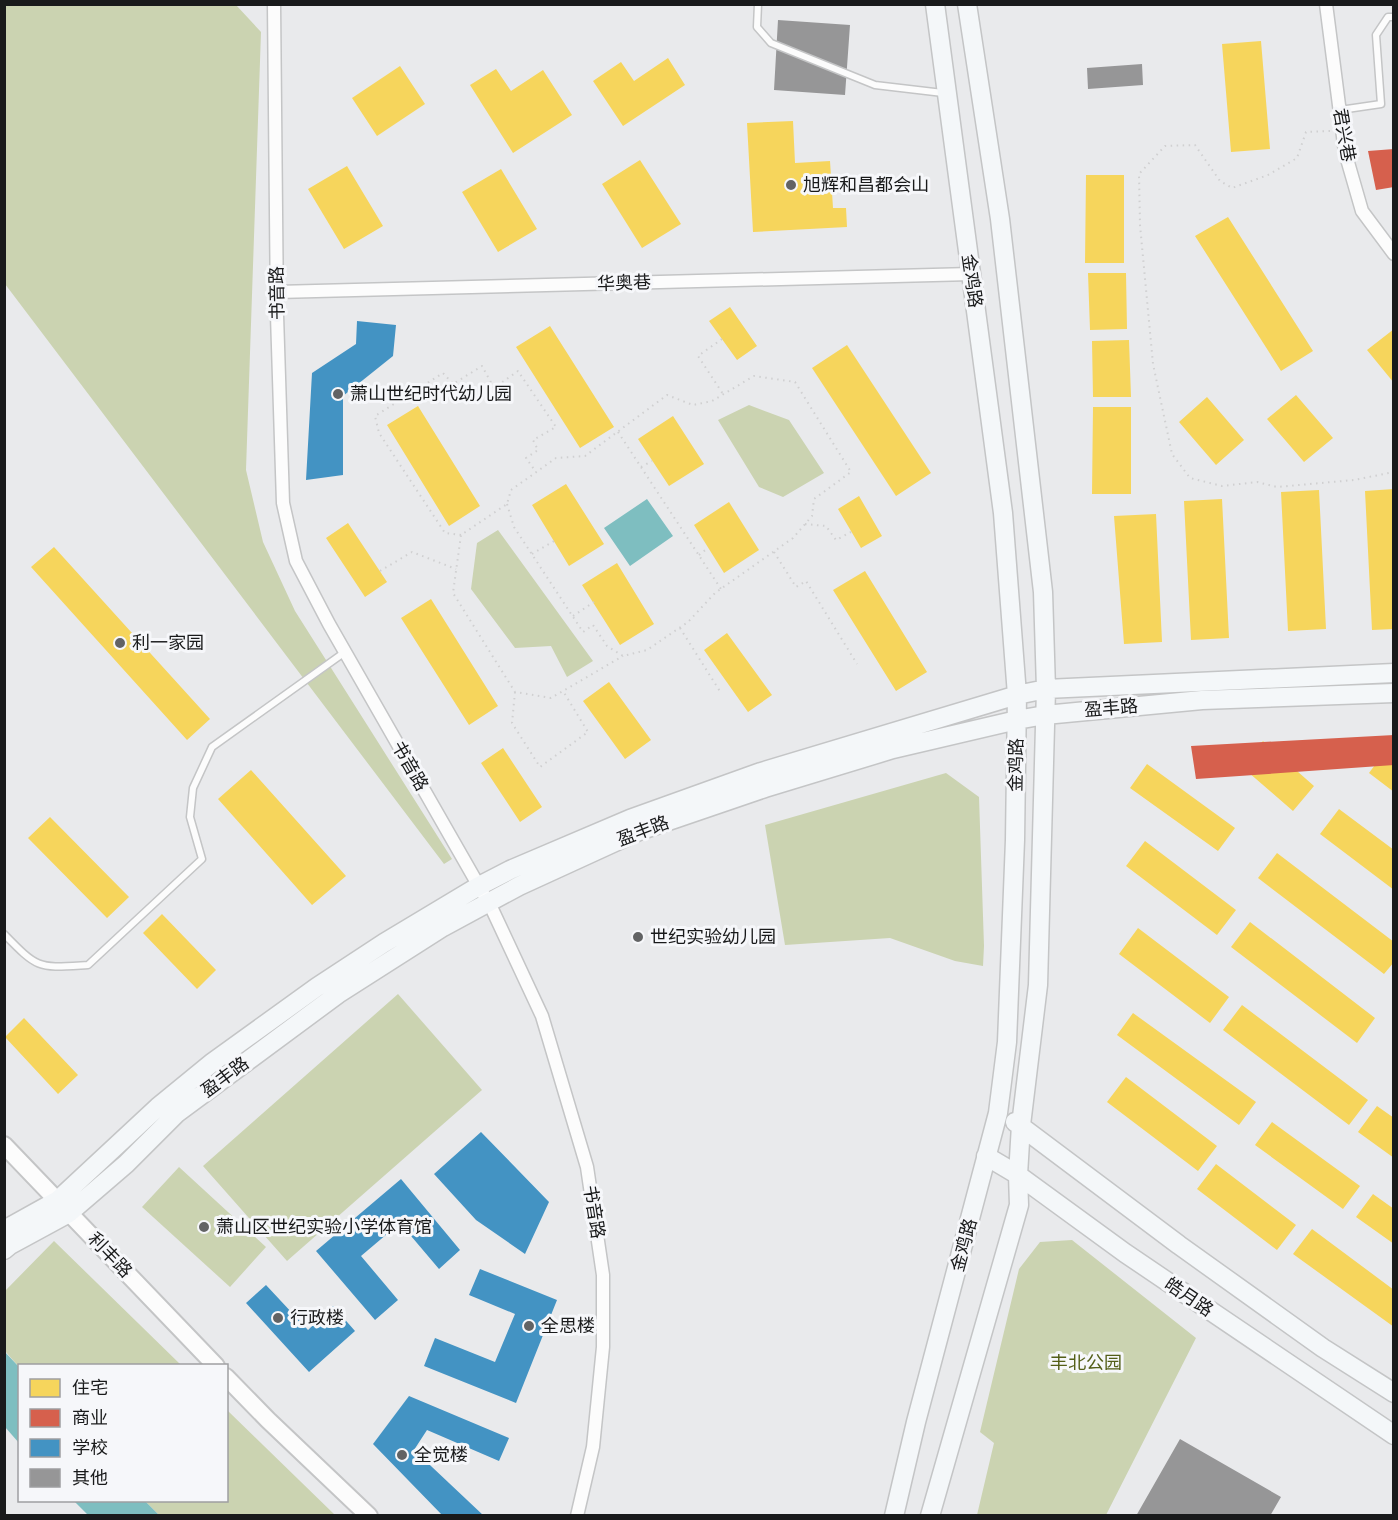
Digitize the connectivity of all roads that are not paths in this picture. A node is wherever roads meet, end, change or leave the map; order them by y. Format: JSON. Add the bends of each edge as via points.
{"nodes":[{"id":1,"x":274,"y":4,"type":"edge"},
{"id":2,"x":758,"y":4,"type":"edge"},
{"id":3,"x":935,"y":4,"type":"edge"},
{"id":4,"x":967,"y":4,"type":"edge"},
{"id":5,"x":1326,"y":4,"type":"edge"},
{"id":6,"x":1394,"y":17,"type":"edge"},
{"id":7,"x":947,"y":94,"type":"junction"},
{"id":8,"x":1339,"y":110,"type":"junction"},
{"id":9,"x":1394,"y":254,"type":"edge"},
{"id":10,"x":971,"y":274,"type":"junction"},
{"id":11,"x":277,"y":292,"type":"junction"},
{"id":12,"x":345,"y":652,"type":"junction"},
{"id":13,"x":1394,"y":673,"type":"edge"},
{"id":14,"x":1046,"y":689,"type":"junction"},
{"id":15,"x":1394,"y":693,"type":"edge"},
{"id":16,"x":1017,"y":695,"type":"junction"},
{"id":17,"x":1045,"y":714,"type":"junction"},
{"id":18,"x":1017,"y":720,"type":"junction"},
{"id":19,"x":479,"y":886,"type":"junction"},
{"id":20,"x":488,"y":903,"type":"junction"},
{"id":21,"x":4,"y":934,"type":"edge"},
{"id":22,"x":998,"y":1113,"type":"junction"},
{"id":23,"x":1021,"y":1125,"type":"junction"},
{"id":24,"x":4,"y":1145,"type":"edge"},
{"id":25,"x":986,"y":1156,"type":"junction"},
{"id":26,"x":1018,"y":1175,"type":"junction"},
{"id":27,"x":63,"y":1206,"type":"junction"},
{"id":28,"x":4,"y":1230,"type":"edge"},
{"id":29,"x":4,"y":1250,"type":"edge"},
{"id":30,"x":215,"y":1364,"type":"edge"},
{"id":31,"x":228,"y":1379,"type":"edge"},
{"id":32,"x":1394,"y":1393,"type":"edge"},
{"id":33,"x":1394,"y":1435,"type":"edge"},
{"id":34,"x":369,"y":1515,"type":"edge"},
{"id":35,"x":577,"y":1515,"type":"edge"},
{"id":36,"x":894,"y":1515,"type":"edge"},
{"id":37,"x":930,"y":1515,"type":"edge"}],
"edges":[{"from":1,"to":11,"type":"street","name":"书音路"},
{"from":2,"to":7,"type":"lane","via":[[758,27],[771,43],[875,85]]},
{"from":3,"to":7,"type":"main road","name":"金鸡路"},
{"from":4,"to":14,"type":"main road","name":"金鸡路","via":[[1000,219],[1043,592]]},
{"from":5,"to":8,"type":"street","name":"君兴巷"},
{"from":6,"to":8,"type":"lane","via":[[1388,17],[1376,35],[1381,104]]},
{"from":7,"to":10,"type":"main road","name":"金鸡路"},
{"from":8,"to":9,"type":"street","name":"君兴巷","via":[[1345,152],[1362,211]]},
{"from":10,"to":11,"type":"street","name":"华奥巷"},
{"from":10,"to":16,"type":"main road","name":"金鸡路","via":[[1003,513]]},
{"from":11,"to":12,"type":"street","name":"书音路","via":[[283,502],[296,561]]},
{"from":12,"to":19,"type":"street","name":"书音路"},
{"from":12,"to":21,"type":"lane","via":[[212,747],[193,788],[190,817],[202,859],[88,965],[46,967],[30,960]]},
{"from":13,"to":14,"type":"main road","name":"盈丰路"},
{"from":14,"to":16,"type":"main road","name":"盈丰路"},
{"from":14,"to":17,"type":"main road","name":"金鸡路"},
{"from":15,"to":17,"type":"main road","name":"盈丰路","via":[[1202,700]]},
{"from":16,"to":18,"type":"main road","name":"金鸡路"},
{"from":16,"to":19,"type":"main road","name":"盈丰路","via":[[739,780],[630,819]]},
{"from":17,"to":18,"type":"main road","name":"盈丰路"},
{"from":17,"to":23,"type":"main road","name":"金鸡路","via":[[1038,985]]},
{"from":18,"to":20,"type":"main road","name":"盈丰路","via":[[893,748],[639,831]]},
{"from":18,"to":22,"type":"main road","name":"金鸡路","via":[[1006,1042]]},
{"from":19,"to":20,"type":"street","name":"书音路"},
{"from":19,"to":27,"type":"main road","name":"盈丰路","via":[[317,987],[213,1062],[158,1107]]},
{"from":20,"to":27,"type":"main road","name":"盈丰路","via":[[338,994],[280,1035],[177,1113],[126,1164]]},
{"from":20,"to":35,"type":"street","name":"书音路","via":[[545,1027],[587,1167],[603,1275],[603,1347],[593,1447]]},
{"from":22,"to":23,"type":"main road","name":"皓月路"},
{"from":22,"to":25,"type":"main road","name":"金鸡路"},
{"from":23,"to":26,"type":"main road","name":"金鸡路"},
{"from":23,"to":32,"type":"main road","name":"皓月路","via":[[1246,1293]]},
{"from":24,"to":27,"type":"street","name":"利丰路"},
{"from":25,"to":26,"type":"main road","name":"皓月路"},
{"from":25,"to":36,"type":"main road","name":"金鸡路"},
{"from":26,"to":33,"type":"main road","name":"皓月路","via":[[1125,1253]]},
{"from":26,"to":37,"type":"main road","name":"金鸡路","via":[[1018,1205]]},
{"from":27,"to":28,"type":"main road","name":"盈丰路"},
{"from":27,"to":29,"type":"main road","name":"盈丰路"},
{"from":27,"to":30,"type":"street","name":"利丰路"},
{"from":31,"to":34,"type":"street"}]}
